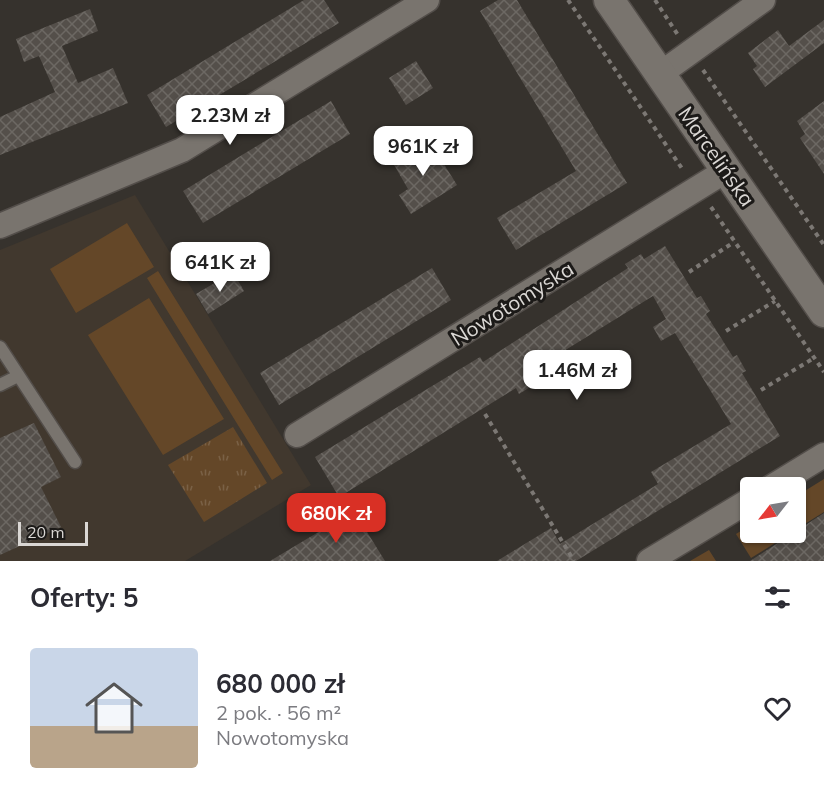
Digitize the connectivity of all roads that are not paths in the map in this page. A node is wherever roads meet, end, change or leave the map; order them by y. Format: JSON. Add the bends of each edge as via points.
{"nodes":[{"id":1,"x":427,"y":0,"type":"edge"},
{"id":2,"x":609,"y":0,"type":"edge"},
{"id":3,"x":762,"y":0,"type":"edge"},
{"id":4,"x":660,"y":74,"type":"junction"},
{"id":5,"x":727,"y":170,"type":"junction"},
{"id":6,"x":0,"y":226,"type":"edge"},
{"id":7,"x":824,"y":312,"type":"edge"},
{"id":8,"x":0,"y":347,"type":"edge"},
{"id":9,"x":18,"y":376,"type":"junction"},
{"id":10,"x":0,"y":386,"type":"edge"},
{"id":11,"x":297,"y":435,"type":"dead end"},
{"id":12,"x":824,"y":455,"type":"edge"},
{"id":13,"x":75,"y":462,"type":"dead end"},
{"id":14,"x":788,"y":477,"type":"edge"},
{"id":15,"x":740,"y":506,"type":"edge"},
{"id":16,"x":649,"y":561,"type":"edge"}],
"edges":[{"from":1,"to":6,"type":"street","via":[[182,150]]},
{"from":2,"to":4,"type":"street","name":"Marcelińska"},
{"from":3,"to":4,"type":"street"},
{"from":4,"to":5,"type":"street","name":"Marcelińska"},
{"from":5,"to":7,"type":"street","name":"Marcelińska"},
{"from":5,"to":11,"type":"street","name":"Nowotomyska"},
{"from":8,"to":9,"type":"lane"},
{"from":9,"to":10,"type":"lane"},
{"from":9,"to":13,"type":"lane"},
{"from":12,"to":14,"type":"street"},
{"from":15,"to":16,"type":"street"}]}
